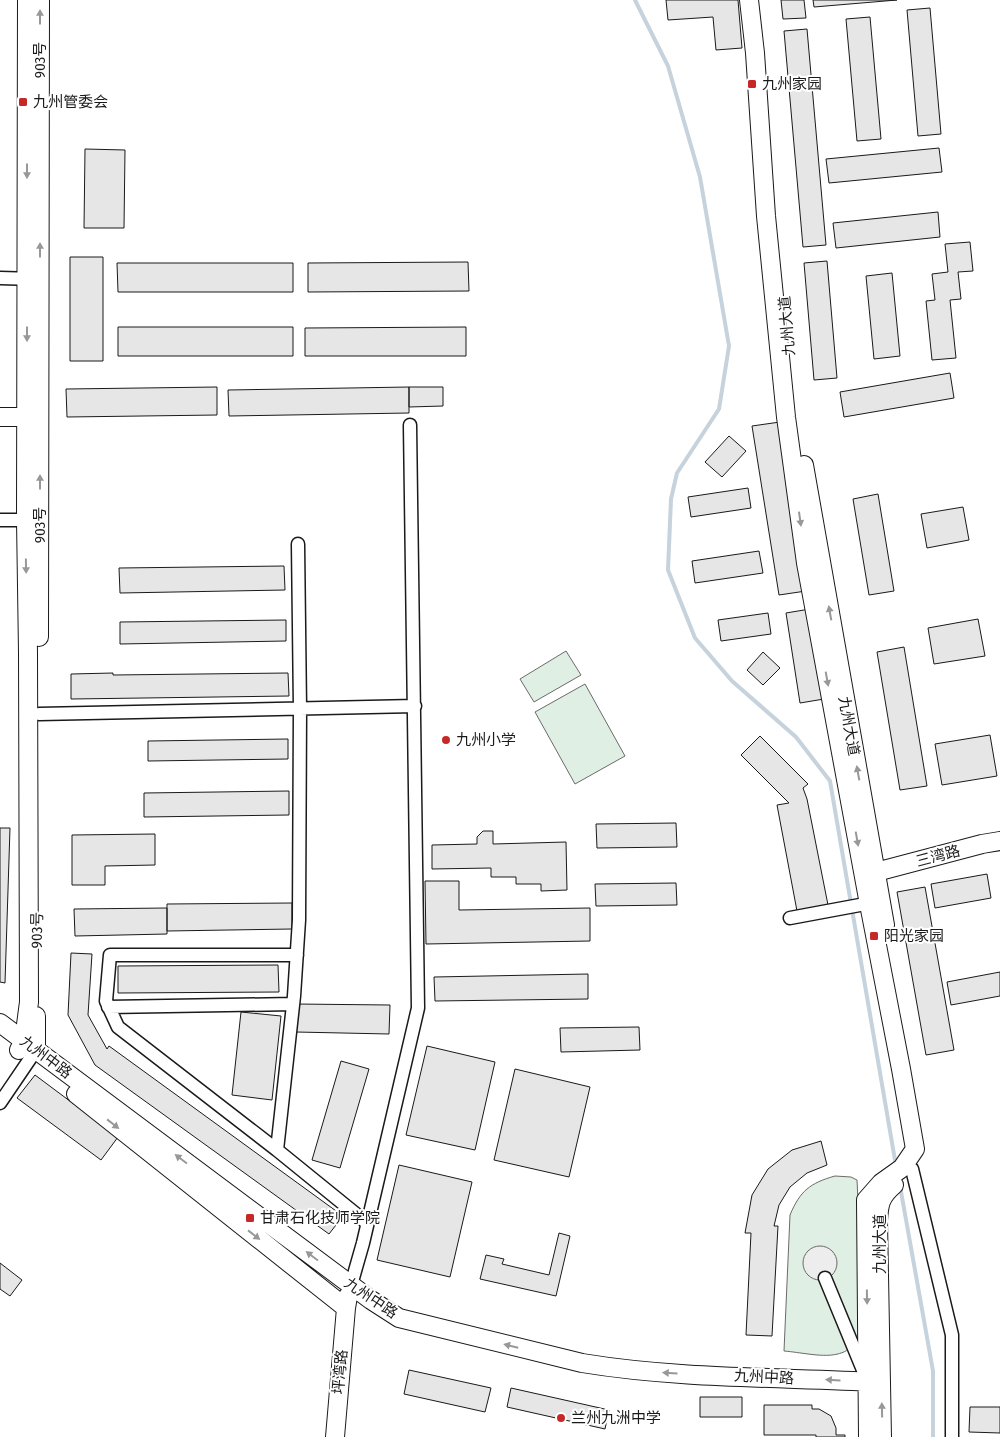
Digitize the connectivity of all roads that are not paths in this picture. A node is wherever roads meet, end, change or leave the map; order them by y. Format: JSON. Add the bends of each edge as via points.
{"nodes":[{"id":1,"x":28,"y":0,"type":"edge"},
{"id":2,"x":40,"y":0,"type":"edge"},
{"id":3,"x":749,"y":0,"type":"edge"},
{"id":4,"x":757,"y":0,"type":"edge"},
{"id":5,"x":0,"y":278,"type":"edge"},
{"id":6,"x":33,"y":279,"type":"junction"},
{"id":7,"x":0,"y":417,"type":"edge"},
{"id":8,"x":33,"y":417,"type":"junction"},
{"id":9,"x":410,"y":425,"type":"dead end"},
{"id":10,"x":0,"y":520,"type":"edge"},
{"id":11,"x":33,"y":520,"type":"junction"},
{"id":12,"x":298,"y":544,"type":"dead end"},
{"id":13,"x":415,"y":706,"type":"junction"},
{"id":14,"x":300,"y":709,"type":"junction"},
{"id":15,"x":39,"y":714,"type":"junction"},
{"id":16,"x":1000,"y":841,"type":"edge"},
{"id":17,"x":876,"y":872,"type":"junction"},
{"id":18,"x":870,"y":903,"type":"junction"},
{"id":19,"x":790,"y":918,"type":"dead end"},
{"id":20,"x":296,"y":955,"type":"junction"},
{"id":21,"x":293,"y":1004,"type":"junction"},
{"id":22,"x":108,"y":1007,"type":"junction"},
{"id":23,"x":0,"y":1023,"type":"edge"},
{"id":24,"x":0,"y":1036,"type":"edge"},
{"id":25,"x":27,"y":1050,"type":"junction"},
{"id":26,"x":0,"y":1104,"type":"edge"},
{"id":27,"x":277,"y":1150,"type":"junction"},
{"id":28,"x":907,"y":1170,"type":"junction"},
{"id":29,"x":368,"y":1223,"type":"junction"},
{"id":30,"x":825,"y":1278,"type":"dead end"},
{"id":31,"x":351,"y":1285,"type":"junction"},
{"id":32,"x":346,"y":1308,"type":"junction"},
{"id":33,"x":875,"y":1382,"type":"junction"},
{"id":34,"x":335,"y":1437,"type":"edge"},
{"id":35,"x":868,"y":1437,"type":"edge"},
{"id":36,"x":882,"y":1437,"type":"edge"},
{"id":37,"x":952,"y":1437,"type":"edge"}],
"edges":[{"from":1,"to":6,"type":"street","one_way":true},
{"from":6,"to":2,"type":"street","name":"903号","one_way":true},
{"from":3,"to":18,"type":"street","one_way":true,"via":[[786,417],[806,563]]},
{"from":17,"to":4,"type":"street","name":"九州大道","one_way":true,"via":[[798,430]]},
{"from":5,"to":6,"type":"street"},
{"from":6,"to":8,"type":"street","name":"903号"},
{"from":7,"to":8,"type":"street"},
{"from":8,"to":11,"type":"street","name":"903号"},
{"from":9,"to":13,"type":"street"},
{"from":10,"to":11,"type":"street"},
{"from":11,"to":15,"type":"street","name":"903号"},
{"from":11,"to":25,"type":"street","one_way":true,"via":[[28,654]]},
{"from":12,"to":14,"type":"street"},
{"from":13,"to":14,"type":"street"},
{"from":13,"to":29,"type":"street","via":[[418,1008]]},
{"from":14,"to":15,"type":"street"},
{"from":14,"to":20,"type":"street"},
{"from":15,"to":25,"type":"street","name":"903号"},
{"from":16,"to":17,"type":"street","name":"三湾路"},
{"from":17,"to":18,"type":"street","name":"九州大道"},
{"from":18,"to":19,"type":"street"},
{"from":18,"to":28,"type":"street","name":"九州大道","via":[[922,1139],[920,1151]]},
{"from":20,"to":21,"type":"street"},
{"from":20,"to":22,"type":"street","via":[[110,955]]},
{"from":21,"to":22,"type":"street"},
{"from":21,"to":27,"type":"street"},
{"from":22,"to":27,"type":"street","via":[[118,1027]]},
{"from":23,"to":25,"type":"street","name":"九州中路"},
{"from":24,"to":25,"type":"street"},
{"from":25,"to":26,"type":"street"},
{"from":31,"to":25,"type":"street","name":"九州中路","one_way":true},
{"from":25,"to":32,"type":"street","one_way":true},
{"from":27,"to":29,"type":"street"},
{"from":28,"to":33,"type":"street","name":"九州大道","via":[[883,1188],[879,1205]]},
{"from":28,"to":37,"type":"street","via":[[952,1335]]},
{"from":29,"to":31,"type":"street"},
{"from":30,"to":33,"type":"street"},
{"from":31,"to":32,"type":"street","name":"坪湾路"},
{"from":33,"to":31,"type":"street","name":"九州中路","one_way":true,"via":[[665,1373],[582,1363],[399,1318]]},
{"from":32,"to":34,"type":"street","name":"坪湾路"},
{"from":33,"to":35,"type":"street"},
{"from":36,"to":33,"type":"street","name":"九州大道","one_way":true}]}
